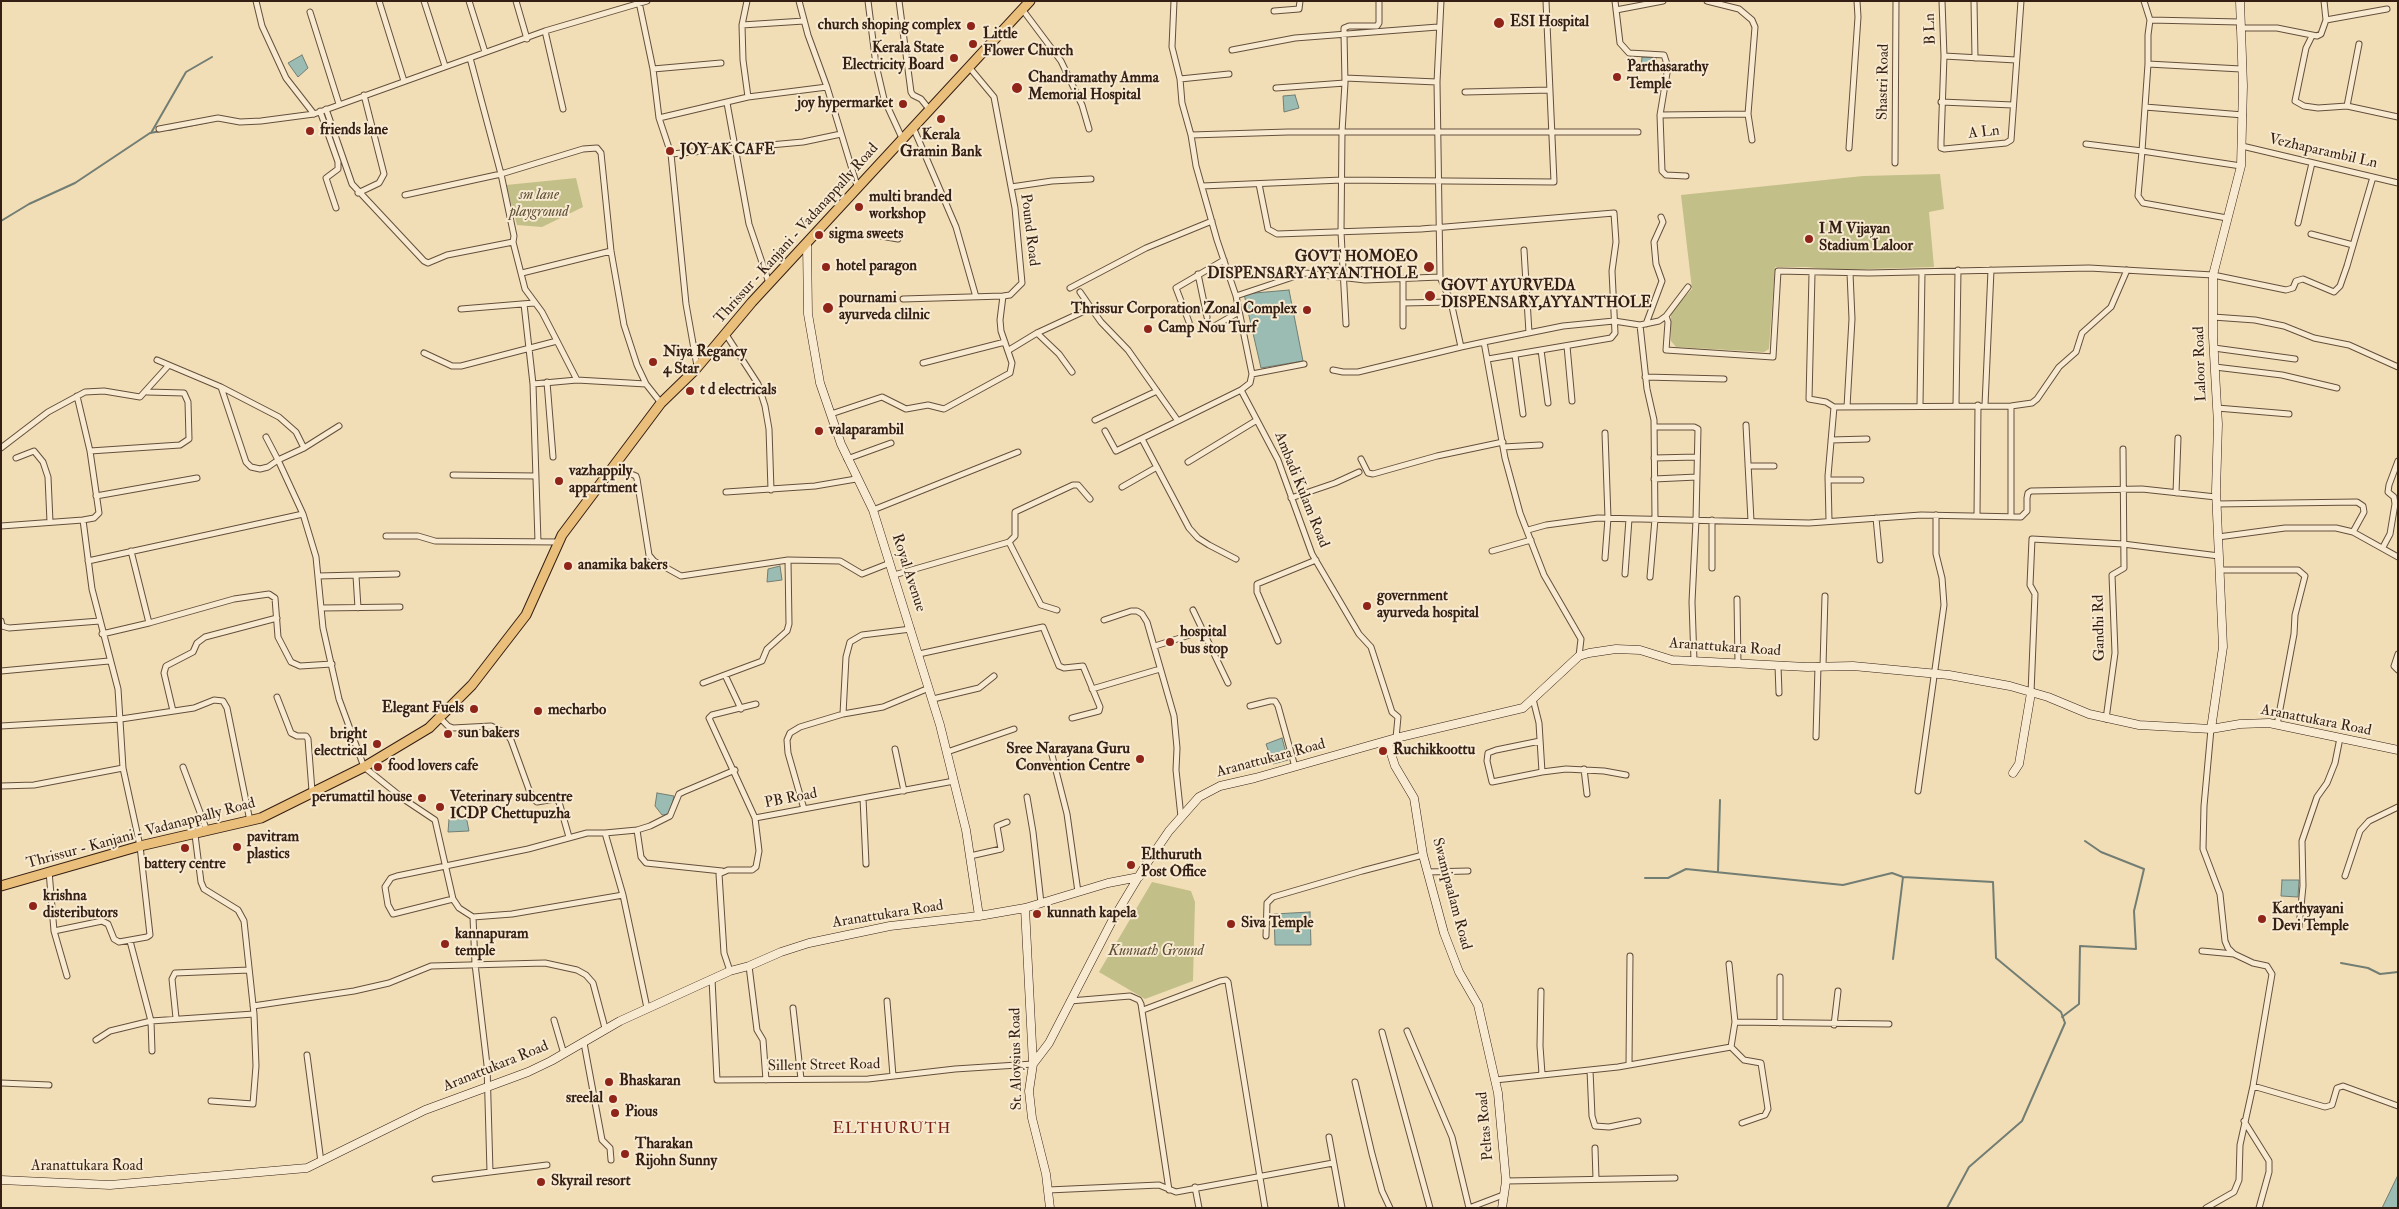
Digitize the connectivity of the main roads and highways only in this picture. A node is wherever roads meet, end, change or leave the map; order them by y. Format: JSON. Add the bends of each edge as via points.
{"nodes":[{"id":1,"x":1030,"y":1,"type":"edge"},
{"id":2,"x":2240,"y":1,"type":"edge"},
{"id":3,"x":807,"y":243,"type":"junction"},
{"id":4,"x":2031,"y":693,"type":"junction"},
{"id":5,"x":2211,"y":729,"type":"junction"},
{"id":6,"x":1387,"y":741,"type":"junction"},
{"id":7,"x":2398,"y":750,"type":"edge"},
{"id":8,"x":2012,"y":773,"type":"dead end"},
{"id":9,"x":1139,"y":877,"type":"junction"},
{"id":10,"x":1,"y":886,"type":"edge"},
{"id":11,"x":1025,"y":908,"type":"junction"},
{"id":12,"x":979,"y":916,"type":"junction"},
{"id":13,"x":1490,"y":1054,"type":"joint"},
{"id":14,"x":1032,"y":1064,"type":"junction"},
{"id":15,"x":1,"y":1180,"type":"edge"},
{"id":16,"x":1050,"y":1208,"type":"edge"},
{"id":17,"x":1502,"y":1208,"type":"edge"}],
"edges":[{"from":1,"to":3,"type":"main road","name":"Thrissur - Kanjani - Vadanappally Road"},
{"from":2,"to":5,"type":"main road","name":"Laloor Road","via":[[2241,166],[2213,275],[2222,647]]},
{"from":3,"to":10,"type":"main road","name":"Thrissur - Kanjani - Vadanappally Road","via":[[661,403],[559,542],[526,615],[472,684],[429,728],[364,767],[261,818],[140,846]]},
{"from":3,"to":12,"type":"main road","name":"Royal Avenue","via":[[808,314],[820,384],[847,459],[873,510],[933,699],[966,830]]},
{"from":4,"to":5,"type":"main road","name":"Aranattukara Road","via":[[2106,719],[2139,725]]},
{"from":4,"to":6,"type":"main road","name":"Aranattukara Road","via":[[2010,686],[1934,673],[1853,666],[1672,660],[1640,650],[1616,649],[1579,656],[1518,709]]},
{"from":4,"to":8,"type":"main road","via":[[2020,764]]},
{"from":5,"to":7,"type":"main road","name":"Aranattukara Road","via":[[2255,722]]},
{"from":6,"to":9,"type":"main road","name":"Aranattukara Road","via":[[1220,786],[1199,797],[1169,831]]},
{"from":6,"to":13,"type":"main road","name":"Swamipaalam Road","via":[[1396,766],[1414,798],[1427,872],[1444,933],[1459,972],[1478,1005]]},
{"from":9,"to":11,"type":"main road","name":"Aranattukara Road"},
{"from":9,"to":14,"type":"main road","via":[[1049,1042]]},
{"from":11,"to":12,"type":"main road","name":"Aranattukara Road"},
{"from":11,"to":14,"type":"main road","name":"St. Aloysius Road"},
{"from":12,"to":15,"type":"main road","name":"Aranattukara Road","via":[[890,926],[809,943],[730,971],[605,1028],[584,1043],[528,1072],[425,1110],[307,1168],[124,1184]]},
{"from":13,"to":17,"type":"main road","name":"Peltas Road","via":[[1506,1181]]},
{"from":14,"to":16,"type":"main road","name":"St. Aloysius Road","via":[[1029,1091],[1032,1118],[1046,1174]]}]}
